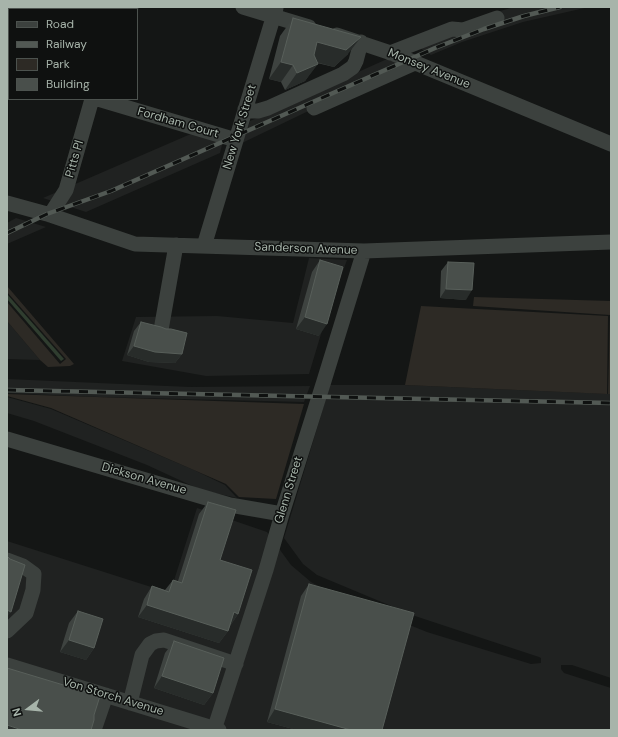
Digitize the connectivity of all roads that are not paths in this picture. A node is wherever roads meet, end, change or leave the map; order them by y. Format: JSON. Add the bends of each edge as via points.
{"nodes":[{"id":1,"x":243,"y":7,"type":"edge"},
{"id":2,"x":275,"y":12,"type":"edge"},
{"id":3,"x":497,"y":18,"type":"dead end"},
{"id":4,"x":361,"y":42,"type":"junction"},
{"id":5,"x":390,"y":53,"type":"junction"},
{"id":6,"x":415,"y":63,"type":"junction"},
{"id":7,"x":92,"y":100,"type":"edge"},
{"id":8,"x":101,"y":100,"type":"edge"},
{"id":9,"x":314,"y":108,"type":"dead end"},
{"id":10,"x":246,"y":109,"type":"junction"},
{"id":11,"x":236,"y":140,"type":"junction"},
{"id":12,"x":611,"y":144,"type":"edge"},
{"id":13,"x":7,"y":203,"type":"edge"},
{"id":14,"x":50,"y":215,"type":"junction"},
{"id":15,"x":611,"y":242,"type":"edge"},
{"id":16,"x":176,"y":245,"type":"junction"},
{"id":17,"x":204,"y":246,"type":"junction"},
{"id":18,"x":364,"y":251,"type":"junction"},
{"id":19,"x":161,"y":330,"type":"edge"},
{"id":20,"x":7,"y":439,"type":"edge"},
{"id":21,"x":282,"y":514,"type":"junction"},
{"id":22,"x":7,"y":560,"type":"edge"},
{"id":23,"x":7,"y":632,"type":"edge"},
{"id":24,"x":236,"y":664,"type":"junction"},
{"id":25,"x":7,"y":665,"type":"edge"},
{"id":26,"x":106,"y":695,"type":"junction"},
{"id":27,"x":130,"y":703,"type":"junction"},
{"id":28,"x":94,"y":730,"type":"edge"},
{"id":29,"x":216,"y":730,"type":"edge"}],
"edges":[{"from":1,"to":2,"type":"street","name":"Monsey Avenue"},
{"from":2,"to":4,"type":"street","name":"Monsey Avenue"},
{"from":2,"to":10,"type":"street","name":"New York Street"},
{"from":3,"to":5,"type":"street","via":[[463,30],[452,29]]},
{"from":4,"to":5,"type":"street","name":"Monsey Avenue"},
{"from":4,"to":10,"type":"street","via":[[353,67],[343,74],[268,108],[258,111]]},
{"from":5,"to":6,"type":"street","name":"Monsey Avenue"},
{"from":6,"to":9,"type":"street"},
{"from":6,"to":12,"type":"street","name":"Monsey Avenue"},
{"from":7,"to":14,"type":"street","name":"Pitts Pl","via":[[66,190]]},
{"from":8,"to":11,"type":"street","name":"Fordham Court"},
{"from":10,"to":11,"type":"street","name":"New York Street"},
{"from":11,"to":17,"type":"street","name":"New York Street"},
{"from":13,"to":14,"type":"street","name":"Sanderson Avenue"},
{"from":14,"to":16,"type":"street","name":"Sanderson Avenue","via":[[135,244]]},
{"from":15,"to":18,"type":"street","name":"Sanderson Avenue"},
{"from":16,"to":17,"type":"street","name":"Sanderson Avenue"},
{"from":16,"to":19,"type":"street"},
{"from":17,"to":18,"type":"street","name":"Sanderson Avenue"},
{"from":18,"to":21,"type":"street","name":"Glenn Street"},
{"from":20,"to":21,"type":"street","name":"Dickson Avenue","via":[[230,505]]},
{"from":21,"to":24,"type":"street","name":"Glenn Street"},
{"from":22,"to":23,"type":"street","via":[[23,566],[34,574],[33,590],[26,613]]},
{"from":24,"to":27,"type":"street","via":[[164,640],[156,641],[150,644],[142,655]]},
{"from":24,"to":29,"type":"street","name":"Glenn Street"},
{"from":25,"to":26,"type":"street","name":"Von Storch Avenue"},
{"from":26,"to":27,"type":"street","name":"Von Storch Avenue"},
{"from":26,"to":28,"type":"street"},
{"from":27,"to":29,"type":"street","name":"Von Storch Avenue"}]}
